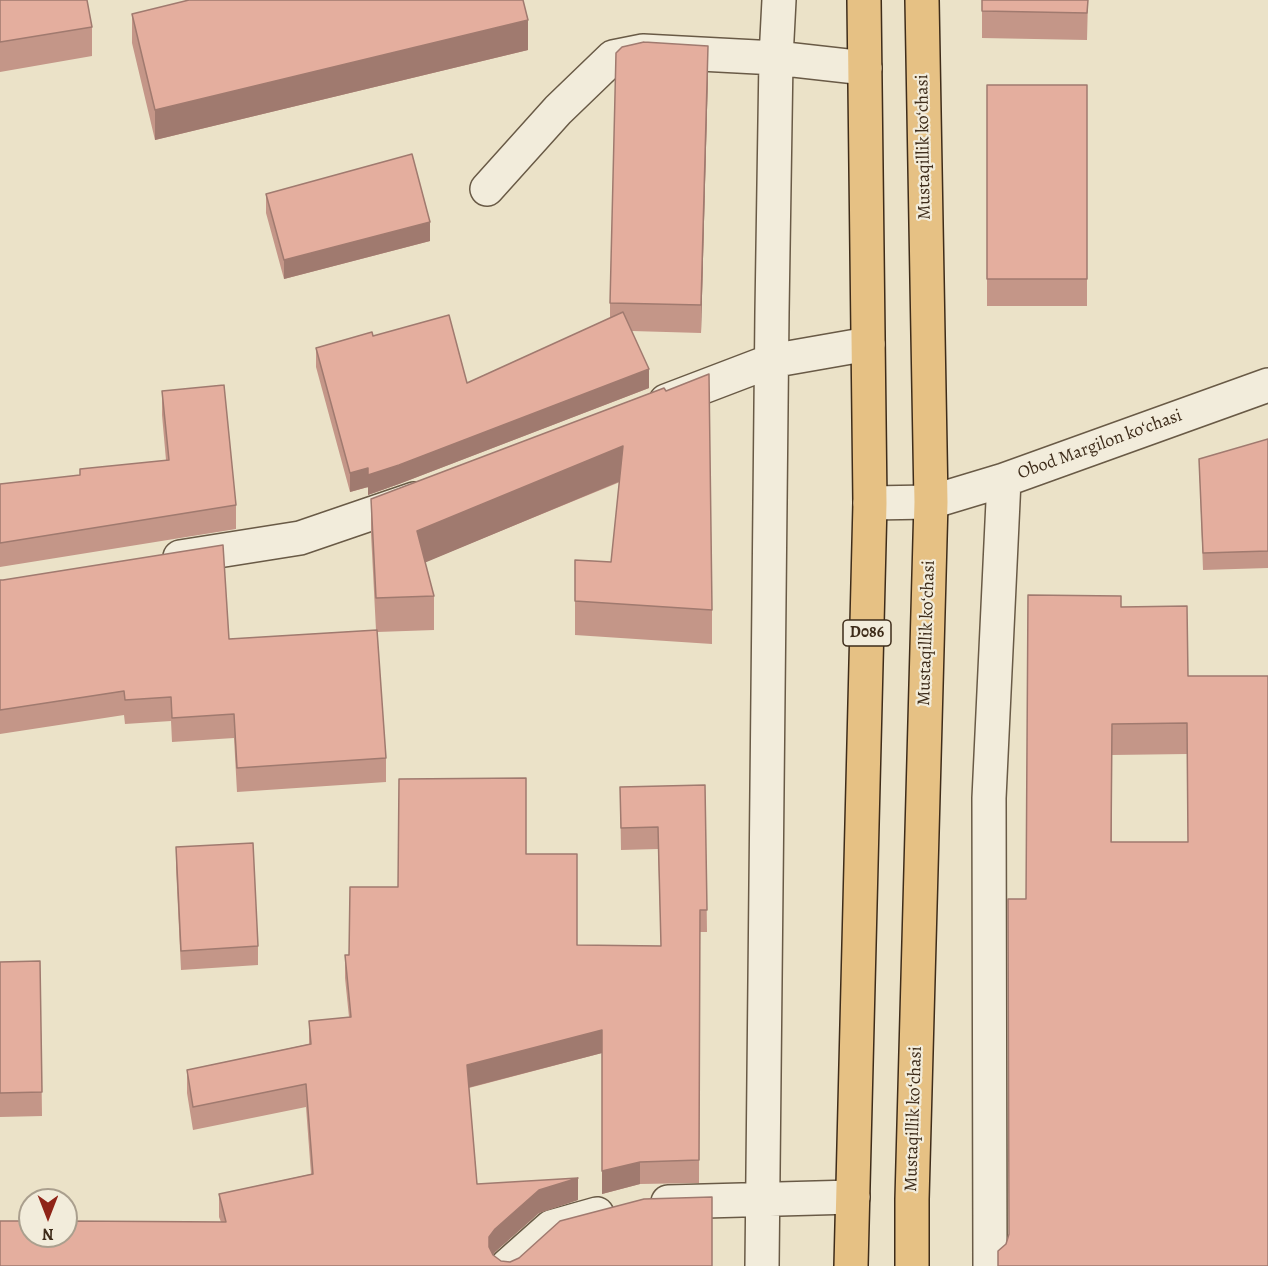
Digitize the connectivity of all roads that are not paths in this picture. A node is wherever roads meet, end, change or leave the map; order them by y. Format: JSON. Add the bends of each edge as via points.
{"nodes":[{"id":1,"x":779,"y":0,"type":"edge"},
{"id":2,"x":864,"y":0,"type":"edge"},
{"id":3,"x":922,"y":0,"type":"edge"},
{"id":4,"x":776,"y":58,"type":"junction"},
{"id":5,"x":865,"y":68,"type":"junction"},
{"id":6,"x":487,"y":189,"type":"dead end"},
{"id":7,"x":868,"y":344,"type":"junction"},
{"id":8,"x":771,"y":361,"type":"junction"},
{"id":9,"x":1268,"y":385,"type":"edge"},
{"id":10,"x":638,"y":412,"type":"edge"},
{"id":11,"x":1004,"y":480,"type":"junction"},
{"id":12,"x":439,"y":490,"type":"edge"},
{"id":13,"x":931,"y":502,"type":"junction"},
{"id":14,"x":870,"y":503,"type":"junction"},
{"id":15,"x":151,"y":561,"type":"edge"},
{"id":16,"x":853,"y":1197,"type":"junction"},
{"id":17,"x":762,"y":1200,"type":"junction"},
{"id":18,"x":507,"y":1266,"type":"edge"},
{"id":19,"x":762,"y":1266,"type":"edge"},
{"id":20,"x":851,"y":1266,"type":"edge"},
{"id":21,"x":912,"y":1266,"type":"edge"},
{"id":22,"x":990,"y":1266,"type":"edge"}],
"edges":[{"from":1,"to":4,"type":"street"},
{"from":2,"to":5,"type":"main road","number":"D086"},
{"from":3,"to":13,"type":"main road","name":"Mustaqillik koʻchasi"},
{"from":4,"to":5,"type":"street"},
{"from":4,"to":6,"type":"street","via":[[643,51],[613,57],[558,110]]},
{"from":4,"to":8,"type":"street"},
{"from":5,"to":7,"type":"main road","number":"D086"},
{"from":7,"to":8,"type":"street"},
{"from":7,"to":14,"type":"main road","number":"D086"},
{"from":8,"to":10,"type":"street"},
{"from":8,"to":17,"type":"street"},
{"from":9,"to":11,"type":"street","name":"Obod Margilon koʻchasi"},
{"from":11,"to":13,"type":"street","name":"Obod Margilon koʻchasi"},
{"from":11,"to":22,"type":"street","via":[[989,798]]},
{"from":12,"to":15,"type":"street","via":[[300,538]]},
{"from":13,"to":14,"type":"street","name":"Obod Margilon koʻchasi"},
{"from":13,"to":21,"type":"main road","name":"Mustaqillik koʻchasi"},
{"from":14,"to":16,"type":"main road","number":"D086"},
{"from":16,"to":17,"type":"street"},
{"from":16,"to":20,"type":"main road","number":"D086"},
{"from":17,"to":18,"type":"street","via":[[635,1204],[551,1227]]},
{"from":17,"to":19,"type":"street"}]}
